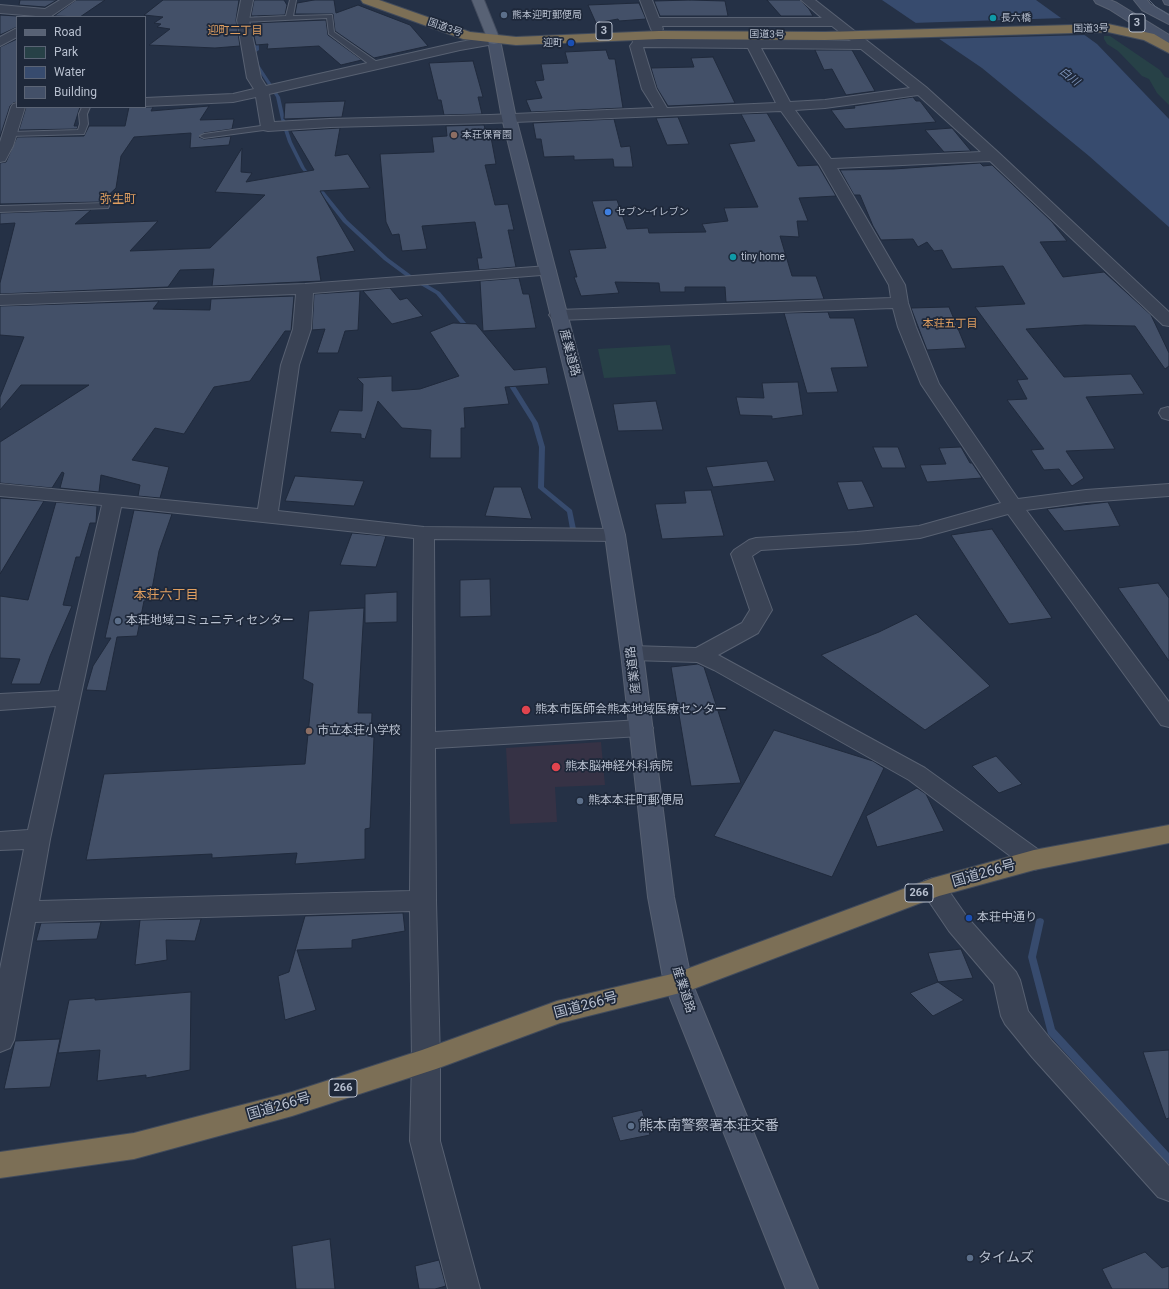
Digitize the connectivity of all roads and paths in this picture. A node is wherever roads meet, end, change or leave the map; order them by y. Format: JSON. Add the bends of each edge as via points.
{"nodes":[{"id":1,"x":69,"y":0,"type":"edge"},
{"id":2,"x":246,"y":0,"type":"edge"},
{"id":3,"x":293,"y":0,"type":"edge"},
{"id":4,"x":367,"y":0,"type":"edge"},
{"id":5,"x":389,"y":0,"type":"edge"},
{"id":6,"x":478,"y":0,"type":"edge"},
{"id":7,"x":646,"y":0,"type":"edge"},
{"id":8,"x":807,"y":0,"type":"edge"},
{"id":9,"x":1099,"y":0,"type":"edge"},
{"id":10,"x":1118,"y":0,"type":"edge"},
{"id":11,"x":1140,"y":0,"type":"edge"},
{"id":12,"x":0,"y":9,"type":"edge"},
{"id":13,"x":44,"y":15,"type":"edge"},
{"id":14,"x":289,"y":18,"type":"junction"},
{"id":15,"x":243,"y":20,"type":"junction"},
{"id":16,"x":1169,"y":20,"type":"edge"},
{"id":17,"x":1116,"y":24,"type":"junction"},
{"id":18,"x":1142,"y":24,"type":"junction"},
{"id":19,"x":656,"y":25,"type":"junction"},
{"id":20,"x":844,"y":29,"type":"junction"},
{"id":21,"x":1169,"y":31,"type":"edge"},
{"id":22,"x":16,"y":33,"type":"edge"},
{"id":23,"x":493,"y":36,"type":"junction"},
{"id":24,"x":638,"y":40,"type":"junction"},
{"id":25,"x":1169,"y":41,"type":"edge"},
{"id":26,"x":0,"y":42,"type":"edge"},
{"id":27,"x":752,"y":44,"type":"junction"},
{"id":28,"x":864,"y":45,"type":"junction"},
{"id":29,"x":1169,"y":49,"type":"edge"},
{"id":30,"x":377,"y":66,"type":"junction"},
{"id":31,"x":921,"y":90,"type":"junction"},
{"id":32,"x":262,"y":91,"type":"junction"},
{"id":33,"x":146,"y":102,"type":"edge"},
{"id":34,"x":14,"y":103,"type":"edge"},
{"id":35,"x":785,"y":107,"type":"junction"},
{"id":36,"x":86,"y":108,"type":"edge"},
{"id":37,"x":663,"y":112,"type":"junction"},
{"id":38,"x":509,"y":118,"type":"junction"},
{"id":39,"x":271,"y":127,"type":"junction"},
{"id":40,"x":10,"y":134,"type":"junction"},
{"id":41,"x":204,"y":136,"type":"dead end"},
{"id":42,"x":994,"y":156,"type":"junction"},
{"id":43,"x":0,"y":158,"type":"edge"},
{"id":44,"x":827,"y":164,"type":"junction"},
{"id":45,"x":105,"y":206,"type":"dead end"},
{"id":46,"x":0,"y":209,"type":"edge"},
{"id":47,"x":548,"y":271,"type":"junction"},
{"id":48,"x":305,"y":290,"type":"junction"},
{"id":49,"x":0,"y":300,"type":"edge"},
{"id":50,"x":900,"y":303,"type":"junction"},
{"id":51,"x":558,"y":315,"type":"junction"},
{"id":52,"x":1169,"y":321,"type":"edge"},
{"id":53,"x":0,"y":490,"type":"edge"},
{"id":54,"x":1169,"y":490,"type":"edge"},
{"id":55,"x":113,"y":500,"type":"junction"},
{"id":56,"x":1013,"y":506,"type":"junction"},
{"id":57,"x":267,"y":517,"type":"junction"},
{"id":58,"x":424,"y":533,"type":"junction"},
{"id":59,"x":615,"y":535,"type":"junction"},
{"id":60,"x":632,"y":653,"type":"junction"},
{"id":61,"x":700,"y":654,"type":"junction"},
{"id":62,"x":68,"y":698,"type":"junction"},
{"id":63,"x":0,"y":702,"type":"edge"},
{"id":64,"x":1169,"y":719,"type":"edge"},
{"id":65,"x":641,"y":728,"type":"junction"},
{"id":66,"x":423,"y":741,"type":"junction"},
{"id":67,"x":1169,"y":834,"type":"edge"},
{"id":68,"x":38,"y":839,"type":"junction"},
{"id":69,"x":0,"y":841,"type":"edge"},
{"id":70,"x":1034,"y":860,"type":"junction"},
{"id":71,"x":933,"y":888,"type":"junction"},
{"id":72,"x":423,"y":902,"type":"junction"},
{"id":73,"x":24,"y":912,"type":"junction"},
{"id":74,"x":678,"y":983,"type":"junction"},
{"id":75,"x":0,"y":1040,"type":"edge"},
{"id":76,"x":426,"y":1061,"type":"junction"},
{"id":77,"x":0,"y":1165,"type":"edge"},
{"id":78,"x":1169,"y":1187,"type":"edge"},
{"id":79,"x":464,"y":1289,"type":"edge"},
{"id":80,"x":802,"y":1289,"type":"edge"}],
"edges":[{"from":1,"to":13,"type":"street"},
{"from":2,"to":15,"type":"street"},
{"from":3,"to":14,"type":"lane"},
{"from":4,"to":23,"type":"highway","name":"国道3号","number":"3","via":[[468,36]]},
{"from":5,"to":23,"type":"highway","name":"国道3号","number":"3"},
{"from":6,"to":23,"type":"main road"},
{"from":7,"to":19,"type":"street"},
{"from":8,"to":20,"type":"street"},
{"from":9,"to":17,"type":"street"},
{"from":9,"to":17,"type":"street","via":[[1109,7],[1110,15]]},
{"from":10,"to":17,"type":"street","via":[[1124,7]]},
{"from":10,"to":21,"type":"street"},
{"from":11,"to":16,"type":"street","via":[[1146,7]]},
{"from":12,"to":13,"type":"street"},
{"from":14,"to":15,"type":"lane"},
{"from":14,"to":30,"type":"lane","via":[[330,16],[331,33]]},
{"from":15,"to":32,"type":"street","via":[[254,78]]},
{"from":17,"to":18,"type":"highway","name":"国道3号","number":"3"},
{"from":17,"to":20,"type":"highway","name":"国道3号","number":"3","via":[[873,32]]},
{"from":17,"to":29,"type":"highway","name":"国道3号","number":"3","via":[[1149,37]]},
{"from":18,"to":21,"type":"highway","name":"国道3号","number":"3"},
{"from":18,"to":25,"type":"street"},
{"from":19,"to":20,"type":"highway","name":"国道3号","number":"3"},
{"from":19,"to":23,"type":"highway","name":"国道3号","number":"3"},
{"from":20,"to":24,"type":"highway","name":"国道3号","number":"3"},
{"from":20,"to":28,"type":"street"},
{"from":22,"to":26,"type":"street"},
{"from":23,"to":24,"type":"highway","name":"国道3号","number":"3","via":[[516,41]]},
{"from":23,"to":30,"type":"street"},
{"from":23,"to":38,"type":"street","name":"産業道路"},
{"from":24,"to":27,"type":"street"},
{"from":24,"to":37,"type":"street","via":[[636,46],[649,89]]},
{"from":27,"to":28,"type":"street"},
{"from":27,"to":35,"type":"street"},
{"from":28,"to":31,"type":"street"},
{"from":30,"to":32,"type":"street"},
{"from":31,"to":35,"type":"street"},
{"from":31,"to":42,"type":"street"},
{"from":32,"to":33,"type":"street","via":[[233,98]]},
{"from":32,"to":39,"type":"street"},
{"from":34,"to":40,"type":"street"},
{"from":35,"to":37,"type":"street"},
{"from":35,"to":44,"type":"street"},
{"from":36,"to":40,"type":"lane","via":[[81,132]]},
{"from":37,"to":38,"type":"street"},
{"from":38,"to":39,"type":"street"},
{"from":38,"to":47,"type":"street","name":"産業道路"},
{"from":39,"to":41,"type":"lane"},
{"from":40,"to":43,"type":"street"},
{"from":42,"to":44,"type":"street"},
{"from":42,"to":52,"type":"street"},
{"from":44,"to":50,"type":"street","via":[[897,285]]},
{"from":45,"to":46,"type":"lane"},
{"from":47,"to":48,"type":"street"},
{"from":47,"to":51,"type":"street","name":"産業道路"},
{"from":48,"to":49,"type":"street"},
{"from":48,"to":57,"type":"street","via":[[302,329],[290,365]]},
{"from":50,"to":51,"type":"street"},
{"from":50,"to":56,"type":"street","via":[[930,384]]},
{"from":51,"to":59,"type":"street","name":"産業道路"},
{"from":53,"to":55,"type":"street"},
{"from":54,"to":56,"type":"street","via":[[1086,496]]},
{"from":55,"to":57,"type":"street"},
{"from":55,"to":62,"type":"street"},
{"from":56,"to":61,"type":"street","via":[[920,532],[756,544],[741,554],[760,610],[750,628]]},
{"from":56,"to":64,"type":"street"},
{"from":57,"to":58,"type":"street"},
{"from":58,"to":59,"type":"street"},
{"from":58,"to":66,"type":"street"},
{"from":59,"to":60,"type":"street","name":"産業道路"},
{"from":60,"to":61,"type":"street"},
{"from":60,"to":65,"type":"street","name":"産業道路"},
{"from":61,"to":70,"type":"street","via":[[917,774]]},
{"from":62,"to":63,"type":"street"},
{"from":62,"to":68,"type":"street"},
{"from":65,"to":66,"type":"street"},
{"from":65,"to":74,"type":"street","name":"産業道路","via":[[661,897]]},
{"from":66,"to":72,"type":"street"},
{"from":67,"to":70,"type":"highway","name":"国道266号","number":"266"},
{"from":68,"to":69,"type":"street"},
{"from":68,"to":73,"type":"street"},
{"from":70,"to":71,"type":"highway","name":"国道266号","number":"266"},
{"from":71,"to":74,"type":"highway","name":"国道266号","number":"266"},
{"from":71,"to":78,"type":"street","via":[[958,924],[1006,980],[1015,1016],[1042,1049]]},
{"from":72,"to":73,"type":"street"},
{"from":72,"to":76,"type":"street"},
{"from":73,"to":75,"type":"street"},
{"from":74,"to":76,"type":"highway","name":"国道266号","number":"266","via":[[557,1012]]},
{"from":74,"to":80,"type":"street","name":"産業道路"},
{"from":76,"to":77,"type":"highway","name":"国道266号","number":"266","via":[[292,1104],[134,1146]]},
{"from":76,"to":79,"type":"street","via":[[425,1141]]}]}
